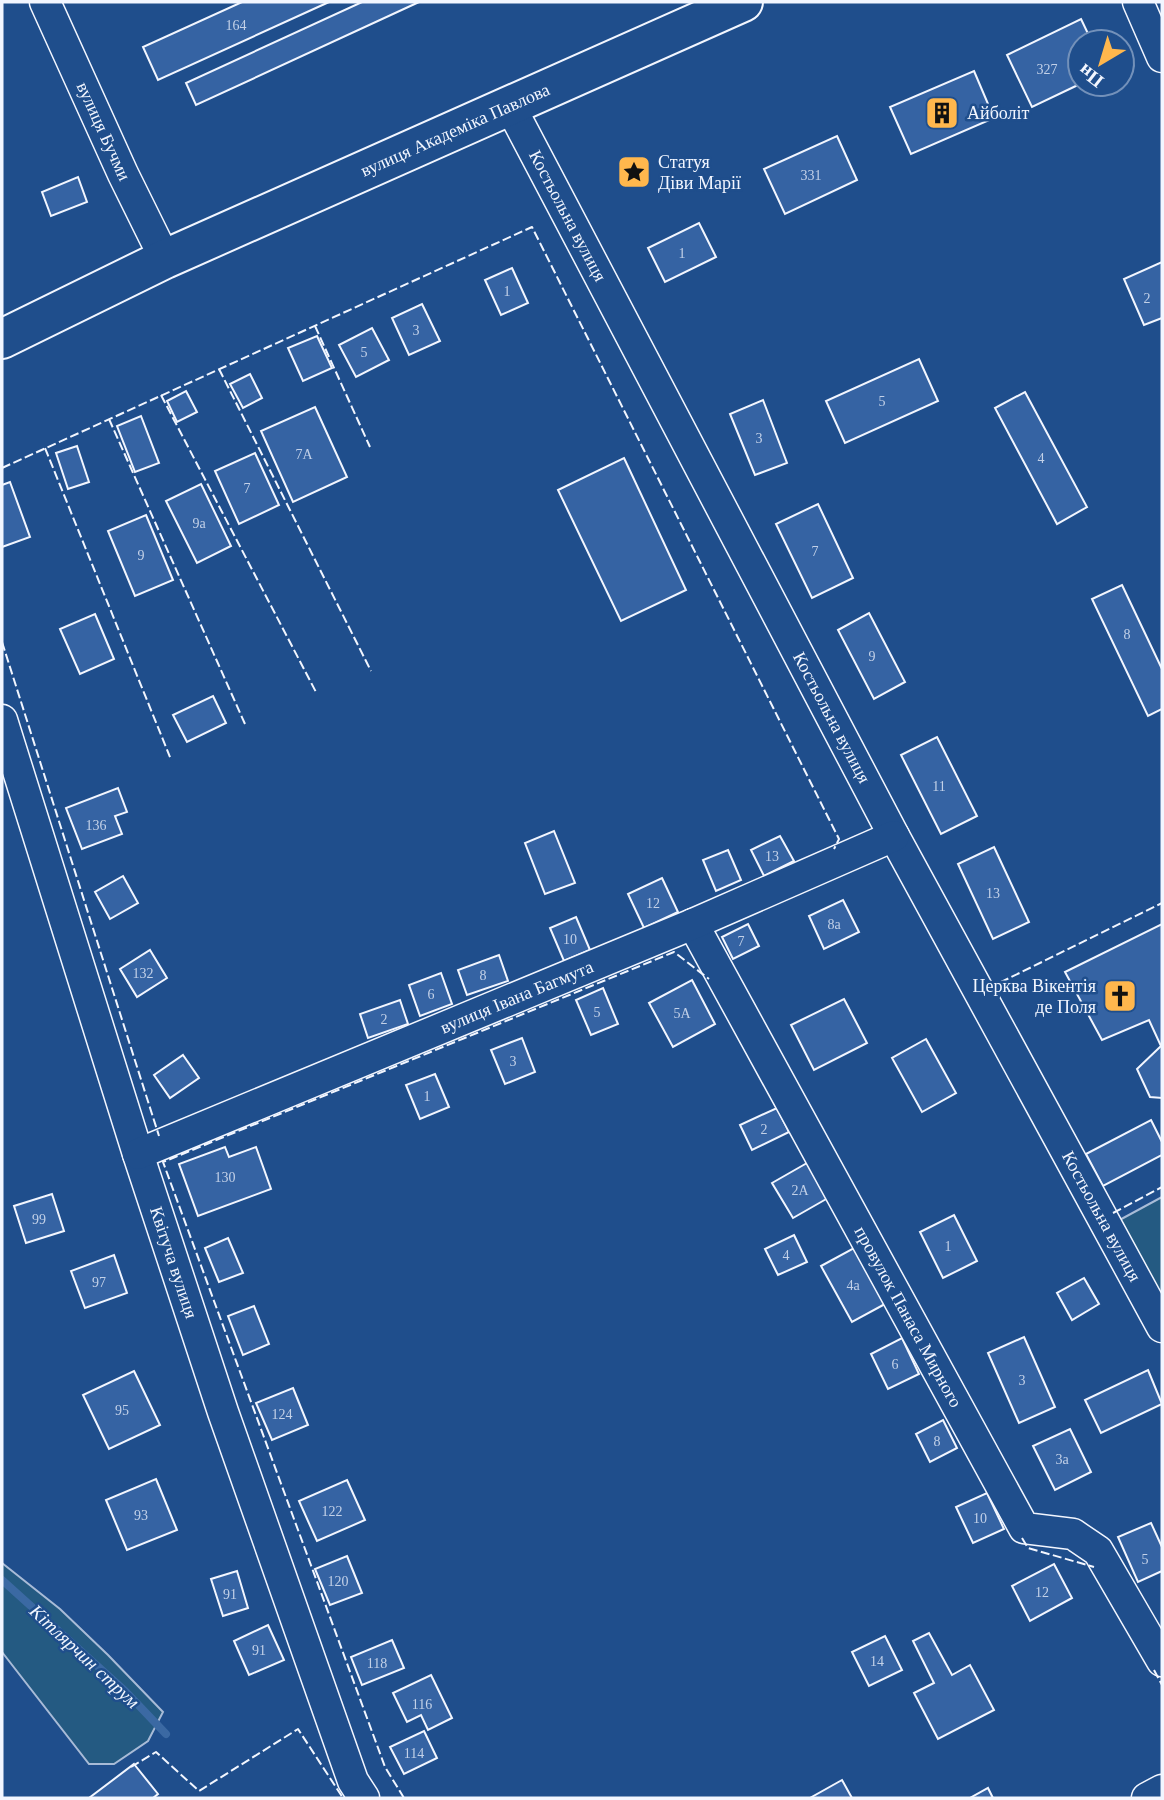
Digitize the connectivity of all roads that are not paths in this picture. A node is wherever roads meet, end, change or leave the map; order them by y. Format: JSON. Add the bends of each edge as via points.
{"nodes":[{"id":1,"x":45,"y":2,"type":"edge"},
{"id":2,"x":743,"y":2,"type":"edge"},
{"id":3,"x":1138,"y":2,"type":"edge"},
{"id":4,"x":1162,"y":57,"type":"edge"},
{"id":5,"x":510,"y":106,"type":"junction"},
{"id":6,"x":166,"y":259,"type":"junction"},
{"id":7,"x":2,"y":339,"type":"edge"},
{"id":8,"x":2,"y":720,"type":"edge"},
{"id":9,"x":894,"y":836,"type":"junction"},
{"id":10,"x":693,"y":925,"type":"junction"},
{"id":11,"x":138,"y":1154,"type":"junction"},
{"id":12,"x":1162,"y":1327,"type":"edge"},
{"id":13,"x":1162,"y":1661,"type":"edge"},
{"id":14,"x":1162,"y":1790,"type":"edge"},
{"id":15,"x":364,"y":1798,"type":"edge"},
{"id":16,"x":1147,"y":1798,"type":"edge"}],
"edges":[{"from":1,"to":6,"type":"street","name":"вулиця Бучми"},
{"from":2,"to":5,"type":"main road","name":"вулиця Академіка Павлова"},
{"from":3,"to":4,"type":"street"},
{"from":5,"to":6,"type":"main road","name":"вулиця Академіка Павлова"},
{"from":5,"to":9,"type":"street","name":"Костьольна вулиця"},
{"from":6,"to":7,"type":"main road","name":"вулиця Академіка Павлова"},
{"from":8,"to":11,"type":"street","name":"Квітуча вулиця"},
{"from":9,"to":10,"type":"street","name":"вулиця Івана Багмута"},
{"from":9,"to":12,"type":"street","name":"Костьольна вулиця"},
{"from":10,"to":11,"type":"street","name":"вулиця Івана Багмута"},
{"from":10,"to":13,"type":"street","name":"провулок Панаса Мирного","via":[[1024,1528],[1073,1534],[1098,1551]]},
{"from":11,"to":15,"type":"street","name":"Квітуча вулиця","via":[[228,1425],[353,1781]]},
{"from":14,"to":16,"type":"street"}]}
